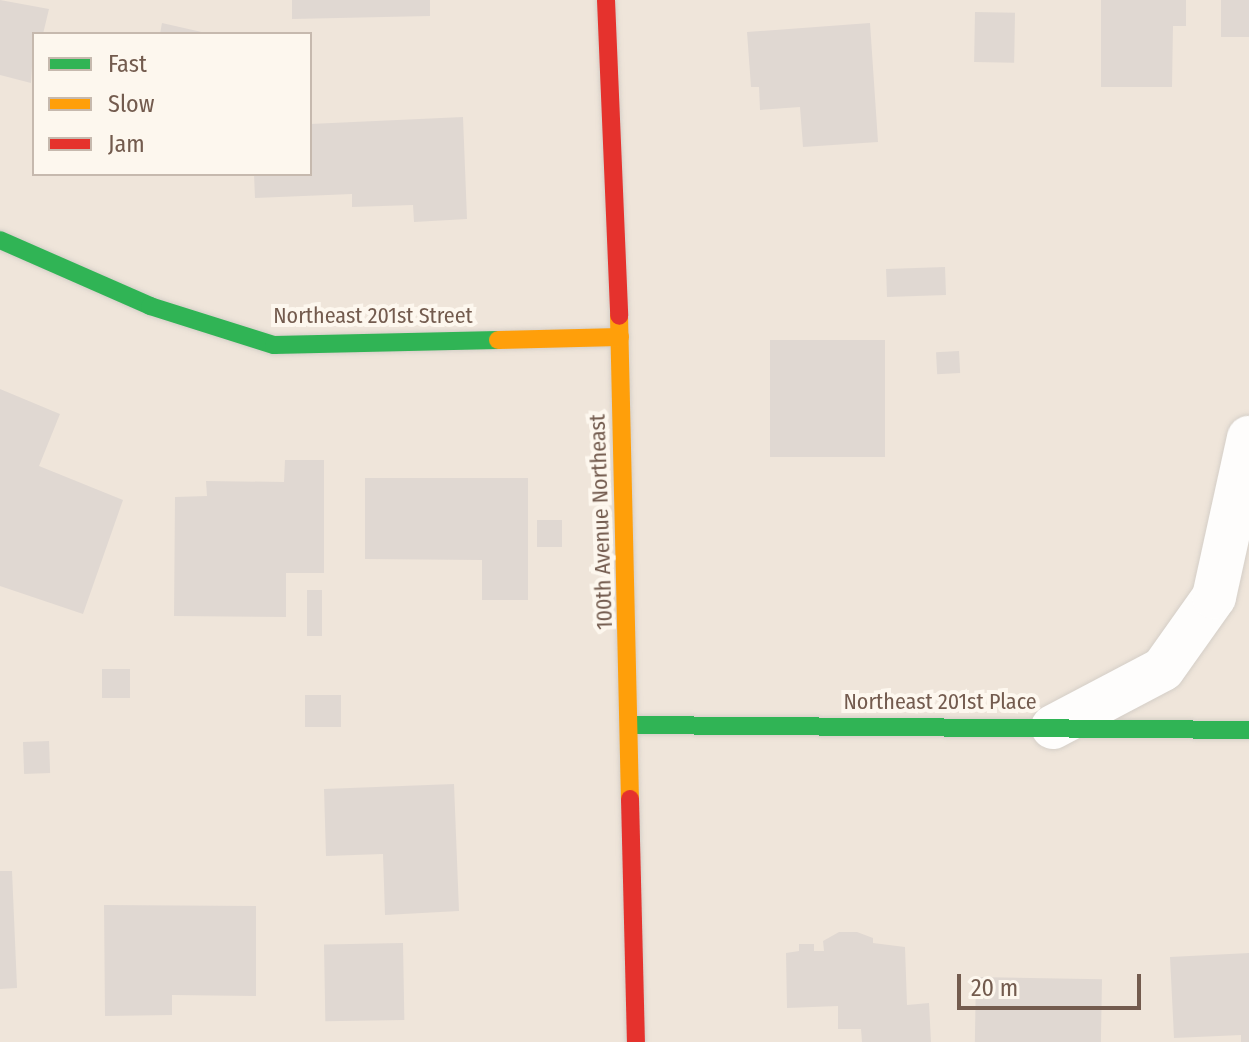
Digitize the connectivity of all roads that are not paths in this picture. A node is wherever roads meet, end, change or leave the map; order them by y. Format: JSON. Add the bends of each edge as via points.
{"nodes":[{"id":1,"x":606,"y":0,"type":"edge"},
{"id":2,"x":0,"y":240,"type":"edge"},
{"id":3,"x":620,"y":337,"type":"junction"},
{"id":4,"x":1249,"y":438,"type":"edge"},
{"id":5,"x":631,"y":725,"type":"junction"},
{"id":6,"x":1053,"y":727,"type":"junction"},
{"id":7,"x":1249,"y":730,"type":"edge"},
{"id":8,"x":636,"y":1042,"type":"edge"}],
"edges":[{"from":1,"to":3,"type":"street","name":"100th Avenue Northeast"},
{"from":2,"to":3,"type":"street","name":"Northeast 201st Street","via":[[150,306],[274,345]]},
{"from":3,"to":5,"type":"street","name":"100th Avenue Northeast"},
{"from":4,"to":6,"type":"street","via":[[1214,597],[1163,669]]},
{"from":5,"to":6,"type":"street","name":"Northeast 201st Place"},
{"from":5,"to":8,"type":"street","name":"100th Avenue Northeast"},
{"from":6,"to":7,"type":"street","name":"Northeast 201st Place"}]}
